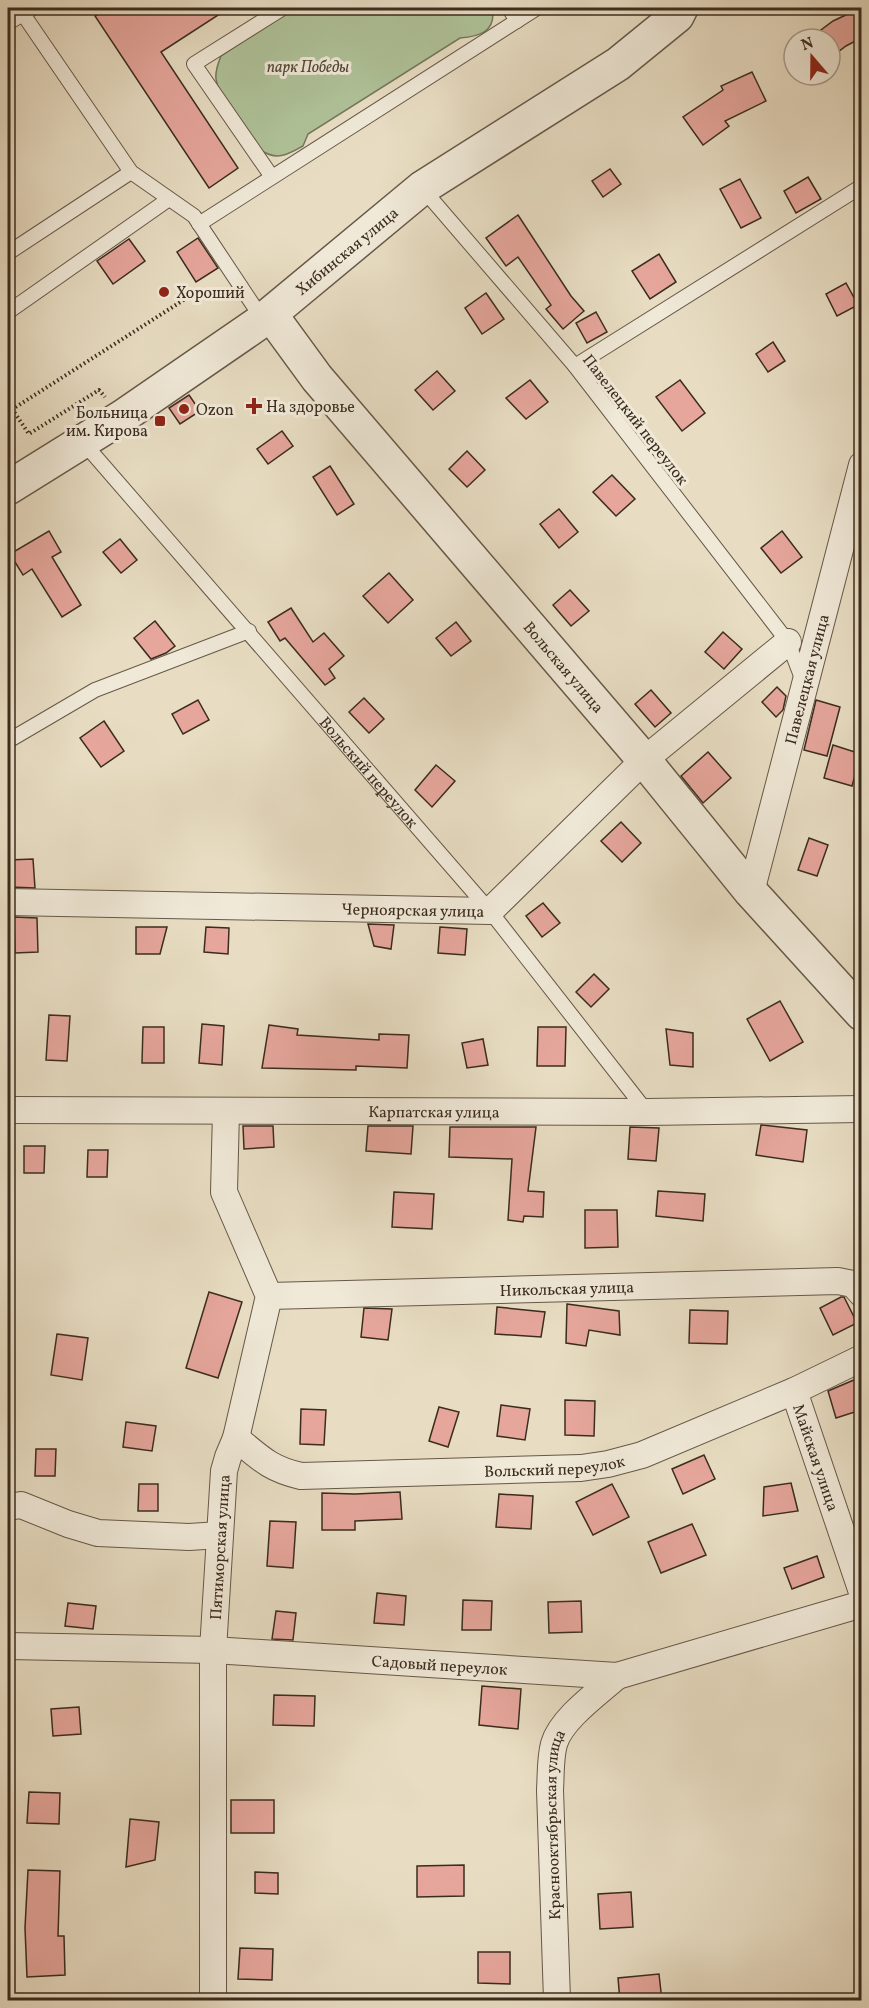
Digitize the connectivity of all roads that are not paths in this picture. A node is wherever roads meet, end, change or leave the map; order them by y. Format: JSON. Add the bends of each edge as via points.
{"nodes":[{"id":1,"x":284,"y":8,"type":"edge"},
{"id":2,"x":509,"y":8,"type":"edge"},
{"id":3,"x":537,"y":8,"type":"edge"},
{"id":4,"x":681,"y":8,"type":"edge"},
{"id":5,"x":28,"y":11,"type":"edge"},
{"id":6,"x":517,"y":21,"type":"junction"},
{"id":7,"x":8,"y":23,"type":"edge"},
{"id":8,"x":131,"y":172,"type":"junction"},
{"id":9,"x":272,"y":177,"type":"junction"},
{"id":10,"x":861,"y":186,"type":"edge"},
{"id":11,"x":423,"y":188,"type":"junction"},
{"id":12,"x":169,"y":199,"type":"junction"},
{"id":13,"x":199,"y":224,"type":"junction"},
{"id":14,"x":8,"y":253,"type":"edge"},
{"id":15,"x":8,"y":312,"type":"edge"},
{"id":16,"x":267,"y":318,"type":"junction"},
{"id":17,"x":575,"y":366,"type":"junction"},
{"id":18,"x":82,"y":441,"type":"junction"},
{"id":19,"x":861,"y":465,"type":"edge"},
{"id":20,"x":8,"y":488,"type":"edge"},
{"id":21,"x":249,"y":631,"type":"junction"},
{"id":22,"x":788,"y":642,"type":"junction"},
{"id":23,"x":805,"y":684,"type":"junction"},
{"id":24,"x":8,"y":741,"type":"edge"},
{"id":25,"x":644,"y":760,"type":"junction"},
{"id":26,"x":751,"y":892,"type":"junction"},
{"id":27,"x":8,"y":902,"type":"edge"},
{"id":28,"x":490,"y":911,"type":"junction"},
{"id":29,"x":861,"y":1014,"type":"edge"},
{"id":30,"x":861,"y":1109,"type":"edge"},
{"id":31,"x":8,"y":1110,"type":"edge"},
{"id":32,"x":226,"y":1110,"type":"junction"},
{"id":33,"x":647,"y":1112,"type":"junction"},
{"id":34,"x":861,"y":1294,"type":"edge"},
{"id":35,"x":269,"y":1296,"type":"junction"},
{"id":36,"x":861,"y":1358,"type":"edge"},
{"id":37,"x":794,"y":1391,"type":"junction"},
{"id":38,"x":237,"y":1438,"type":"junction"},
{"id":39,"x":8,"y":1507,"type":"edge"},
{"id":40,"x":220,"y":1535,"type":"junction"},
{"id":41,"x":861,"y":1592,"type":"edge"},
{"id":42,"x":861,"y":1604,"type":"edge"},
{"id":43,"x":8,"y":1646,"type":"edge"},
{"id":44,"x":213,"y":1650,"type":"junction"},
{"id":45,"x":617,"y":1676,"type":"junction"},
{"id":46,"x":213,"y":2001,"type":"edge"},
{"id":47,"x":557,"y":2001,"type":"edge"}],
"edges":[{"from":1,"to":9,"type":"lane","via":[[195,64]]},
{"from":2,"to":6,"type":"lane"},
{"from":3,"to":6,"type":"lane"},
{"from":4,"to":11,"type":"street","name":"Хибинская улица","via":[[677,16],[618,64]]},
{"from":5,"to":7,"type":"lane"},
{"from":5,"to":8,"type":"lane"},
{"from":6,"to":9,"type":"lane"},
{"from":8,"to":12,"type":"lane"},
{"from":8,"to":14,"type":"lane"},
{"from":9,"to":13,"type":"lane"},
{"from":10,"to":17,"type":"lane"},
{"from":11,"to":16,"type":"street","name":"Хибинская улица"},
{"from":11,"to":17,"type":"lane","name":"Павелецкий переулок"},
{"from":12,"to":13,"type":"lane"},
{"from":12,"to":15,"type":"lane"},
{"from":13,"to":16,"type":"lane"},
{"from":16,"to":18,"type":"street","name":"Хибинская улица"},
{"from":16,"to":25,"type":"street","name":"Вольская улица"},
{"from":17,"to":22,"type":"lane","name":"Павелецкий переулок"},
{"from":18,"to":20,"type":"street","name":"Хибинская улица"},
{"from":18,"to":21,"type":"lane","name":"Вольский переулок"},
{"from":19,"to":23,"type":"street","name":"Павелецкая улица"},
{"from":21,"to":24,"type":"lane","via":[[95,690]]},
{"from":21,"to":28,"type":"lane","name":"Вольский переулок"},
{"from":22,"to":23,"type":"lane","name":"Павелецкий переулок"},
{"from":22,"to":25,"type":"street","name":"Черноярская улица"},
{"from":23,"to":26,"type":"street","name":"Павелецкая улица"},
{"from":25,"to":26,"type":"street","name":"Вольская улица"},
{"from":25,"to":28,"type":"street","name":"Черноярская улица"},
{"from":26,"to":29,"type":"street","name":"Вольская улица"},
{"from":27,"to":28,"type":"street","name":"Черноярская улица"},
{"from":28,"to":33,"type":"lane","name":"Вольский переулок"},
{"from":30,"to":33,"type":"street","name":"Карпатская улица"},
{"from":31,"to":32,"type":"street","name":"Карпатская улица"},
{"from":32,"to":33,"type":"street","name":"Карпатская улица"},
{"from":32,"to":35,"type":"street","via":[[224,1192]]},
{"from":34,"to":35,"type":"street","name":"Никольская улица","via":[[853,1284],[838,1281]]},
{"from":35,"to":38,"type":"street","name":"Пятиморская улица"},
{"from":36,"to":37,"type":"street","name":"Вольский переулок"},
{"from":37,"to":38,"type":"street","name":"Вольский переулок","via":[[642,1455],[582,1468],[301,1476],[269,1465]]},
{"from":37,"to":41,"type":"street","name":"Майская улица"},
{"from":38,"to":40,"type":"street","name":"Пятиморская улица","via":[[224,1472]]},
{"from":39,"to":40,"type":"street","via":[[21,1505],[98,1533]]},
{"from":40,"to":44,"type":"street","name":"Пятиморская улица"},
{"from":42,"to":45,"type":"street","name":"Садовый переулок"},
{"from":43,"to":44,"type":"street","name":"Садовый переулок"},
{"from":44,"to":45,"type":"street","name":"Садовый переулок"},
{"from":44,"to":46,"type":"street","name":"Пятиморская улица"},
{"from":45,"to":47,"type":"street","name":"Краснооктябрьская улица","via":[[562,1727],[554,1742],[550,1790]]}]}
